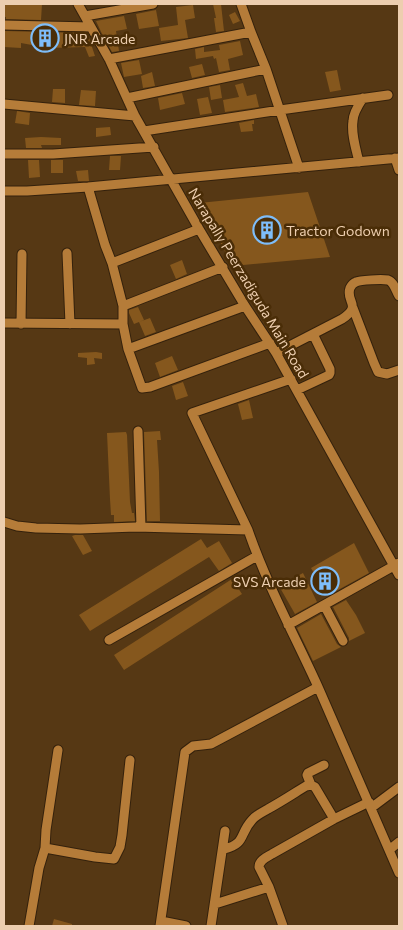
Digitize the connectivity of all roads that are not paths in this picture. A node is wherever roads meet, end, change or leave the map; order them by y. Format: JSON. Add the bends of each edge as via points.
{"nodes":[{"id":1,"x":78,"y":4,"type":"edge"},
{"id":2,"x":154,"y":4,"type":"edge"},
{"id":3,"x":241,"y":4,"type":"edge"},
{"id":4,"x":85,"y":16,"type":"junction"},
{"id":5,"x":4,"y":25,"type":"edge"},
{"id":6,"x":91,"y":27,"type":"junction"},
{"id":7,"x":251,"y":32,"type":"junction"},
{"id":8,"x":109,"y":58,"type":"junction"},
{"id":9,"x":266,"y":69,"type":"junction"},
{"id":10,"x":388,"y":95,"type":"dead end"},
{"id":11,"x":127,"y":98,"type":"junction"},
{"id":12,"x":363,"y":98,"type":"junction"},
{"id":13,"x":4,"y":104,"type":"edge"},
{"id":14,"x":280,"y":110,"type":"junction"},
{"id":15,"x":135,"y":116,"type":"junction"},
{"id":16,"x":144,"y":131,"type":"junction"},
{"id":17,"x":154,"y":147,"type":"junction"},
{"id":18,"x":4,"y":154,"type":"edge"},
{"id":19,"x":397,"y":158,"type":"edge"},
{"id":20,"x":359,"y":162,"type":"junction"},
{"id":21,"x":299,"y":168,"type":"junction"},
{"id":22,"x":399,"y":170,"type":"edge"},
{"id":23,"x":171,"y":178,"type":"junction"},
{"id":24,"x":88,"y":187,"type":"junction"},
{"id":25,"x":4,"y":191,"type":"edge"},
{"id":26,"x":199,"y":229,"type":"junction"},
{"id":27,"x":67,"y":253,"type":"dead end"},
{"id":28,"x":22,"y":254,"type":"dead end"},
{"id":29,"x":112,"y":263,"type":"junction"},
{"id":30,"x":223,"y":267,"type":"junction"},
{"id":31,"x":399,"y":296,"type":"edge"},
{"id":32,"x":123,"y":306,"type":"junction"},
{"id":33,"x":246,"y":306,"type":"junction"},
{"id":34,"x":353,"y":308,"type":"junction"},
{"id":35,"x":4,"y":324,"type":"edge"},
{"id":36,"x":21,"y":324,"type":"junction"},
{"id":37,"x":70,"y":324,"type":"junction"},
{"id":38,"x":123,"y":324,"type":"junction"},
{"id":39,"x":312,"y":334,"type":"junction"},
{"id":40,"x":270,"y":344,"type":"junction"},
{"id":41,"x":128,"y":349,"type":"junction"},
{"id":42,"x":276,"y":353,"type":"junction"},
{"id":43,"x":399,"y":370,"type":"edge"},
{"id":44,"x":291,"y":379,"type":"junction"},
{"id":45,"x":297,"y":390,"type":"junction"},
{"id":46,"x":138,"y":431,"type":"dead end"},
{"id":47,"x":4,"y":522,"type":"edge"},
{"id":48,"x":140,"y":527,"type":"junction"},
{"id":49,"x":248,"y":530,"type":"junction"},
{"id":50,"x":257,"y":556,"type":"junction"},
{"id":51,"x":396,"y":564,"type":"edge"},
{"id":52,"x":399,"y":575,"type":"edge"},
{"id":53,"x":324,"y":605,"type":"junction"},
{"id":54,"x":288,"y":625,"type":"junction"},
{"id":55,"x":110,"y":640,"type":"dead end"},
{"id":56,"x":343,"y":641,"type":"dead end"},
{"id":57,"x":318,"y":687,"type":"junction"},
{"id":58,"x":58,"y":750,"type":"dead end"},
{"id":59,"x":130,"y":760,"type":"dead end"},
{"id":60,"x":324,"y":765,"type":"dead end"},
{"id":61,"x":311,"y":785,"type":"junction"},
{"id":62,"x":399,"y":787,"type":"edge"},
{"id":63,"x":370,"y":805,"type":"junction"},
{"id":64,"x":334,"y":819,"type":"junction"},
{"id":65,"x":225,"y":831,"type":"dead end"},
{"id":66,"x":399,"y":842,"type":"edge"},
{"id":67,"x":45,"y":848,"type":"junction"},
{"id":68,"x":224,"y":849,"type":"junction"},
{"id":69,"x":389,"y":850,"type":"junction"},
{"id":70,"x":399,"y":873,"type":"edge"},
{"id":71,"x":268,"y":888,"type":"junction"},
{"id":72,"x":215,"y":904,"type":"junction"},
{"id":73,"x":160,"y":924,"type":"edge"},
{"id":74,"x":29,"y":926,"type":"edge"},
{"id":75,"x":186,"y":926,"type":"edge"},
{"id":76,"x":211,"y":926,"type":"edge"},
{"id":77,"x":283,"y":926,"type":"edge"}],
"edges":[{"from":1,"to":4,"type":"street","name":"Narapally Peerzadiguda Main Road"},
{"from":2,"to":4,"type":"street"},
{"from":3,"to":7,"type":"street"},
{"from":4,"to":6,"type":"street","name":"Narapally Peerzadiguda Main Road"},
{"from":5,"to":6,"type":"street"},
{"from":6,"to":8,"type":"street","name":"Narapally Peerzadiguda Main Road"},
{"from":7,"to":8,"type":"street"},
{"from":7,"to":9,"type":"street"},
{"from":8,"to":11,"type":"street","name":"Narapally Peerzadiguda Main Road"},
{"from":9,"to":11,"type":"street"},
{"from":9,"to":14,"type":"street"},
{"from":10,"to":12,"type":"street"},
{"from":11,"to":15,"type":"street","name":"Narapally Peerzadiguda Main Road"},
{"from":12,"to":14,"type":"street"},
{"from":12,"to":20,"type":"street","via":[[352,120]]},
{"from":13,"to":15,"type":"street"},
{"from":14,"to":16,"type":"street"},
{"from":14,"to":21,"type":"street"},
{"from":15,"to":16,"type":"street","name":"Narapally Peerzadiguda Main Road"},
{"from":16,"to":17,"type":"street","name":"Narapally Peerzadiguda Main Road"},
{"from":17,"to":18,"type":"street"},
{"from":17,"to":23,"type":"street","name":"Narapally Peerzadiguda Main Road"},
{"from":19,"to":20,"type":"street"},
{"from":19,"to":22,"type":"street"},
{"from":20,"to":21,"type":"street"},
{"from":21,"to":23,"type":"street"},
{"from":23,"to":24,"type":"street"},
{"from":23,"to":26,"type":"street","name":"Narapally Peerzadiguda Main Road"},
{"from":24,"to":25,"type":"street"},
{"from":24,"to":29,"type":"street"},
{"from":26,"to":29,"type":"street"},
{"from":26,"to":30,"type":"street","name":"Narapally Peerzadiguda Main Road"},
{"from":27,"to":37,"type":"street"},
{"from":28,"to":36,"type":"street"},
{"from":29,"to":32,"type":"street"},
{"from":30,"to":32,"type":"street"},
{"from":30,"to":33,"type":"street","name":"Narapally Peerzadiguda Main Road"},
{"from":31,"to":34,"type":"street","via":[[388,280],[355,282],[350,293]]},
{"from":32,"to":38,"type":"street"},
{"from":33,"to":40,"type":"street","name":"Narapally Peerzadiguda Main Road"},
{"from":33,"to":41,"type":"street"},
{"from":34,"to":39,"type":"street","via":[[350,314]]},
{"from":34,"to":43,"type":"street","via":[[378,372],[387,374]]},
{"from":35,"to":36,"type":"street"},
{"from":36,"to":37,"type":"street"},
{"from":37,"to":38,"type":"street"},
{"from":38,"to":41,"type":"street"},
{"from":39,"to":42,"type":"street"},
{"from":39,"to":45,"type":"street","via":[[330,373]]},
{"from":40,"to":41,"type":"street","via":[[145,388],[142,388]]},
{"from":40,"to":42,"type":"street","name":"Narapally Peerzadiguda Main Road"},
{"from":42,"to":44,"type":"street","name":"Narapally Peerzadiguda Main Road"},
{"from":44,"to":45,"type":"street","name":"Narapally Peerzadiguda Main Road"},
{"from":44,"to":49,"type":"street","via":[[192,413]]},
{"from":45,"to":51,"type":"street","name":"Narapally Peerzadiguda Main Road"},
{"from":46,"to":48,"type":"street"},
{"from":47,"to":48,"type":"street","via":[[28,528]]},
{"from":48,"to":49,"type":"street"},
{"from":49,"to":50,"type":"street"},
{"from":50,"to":54,"type":"street"},
{"from":50,"to":55,"type":"street"},
{"from":51,"to":52,"type":"street","name":"Narapally Peerzadiguda Main Road"},
{"from":51,"to":53,"type":"street"},
{"from":53,"to":54,"type":"street"},
{"from":53,"to":56,"type":"street"},
{"from":54,"to":57,"type":"street"},
{"from":57,"to":63,"type":"street"},
{"from":57,"to":73,"type":"street","via":[[211,744],[193,746],[185,752]]},
{"from":58,"to":67,"type":"street"},
{"from":59,"to":67,"type":"street","via":[[122,835],[114,858]]},
{"from":60,"to":61,"type":"street","via":[[307,775]]},
{"from":61,"to":64,"type":"street","via":[[319,792]]},
{"from":61,"to":68,"type":"street","via":[[253,819],[240,842]]},
{"from":62,"to":63,"type":"street"},
{"from":63,"to":64,"type":"street"},
{"from":63,"to":69,"type":"street"},
{"from":64,"to":71,"type":"street","via":[[259,863]]},
{"from":65,"to":68,"type":"street"},
{"from":66,"to":69,"type":"street"},
{"from":67,"to":74,"type":"street"},
{"from":68,"to":72,"type":"street"},
{"from":69,"to":70,"type":"street"},
{"from":71,"to":72,"type":"street"},
{"from":71,"to":77,"type":"street"},
{"from":72,"to":76,"type":"street"},
{"from":73,"to":75,"type":"street"}]}
